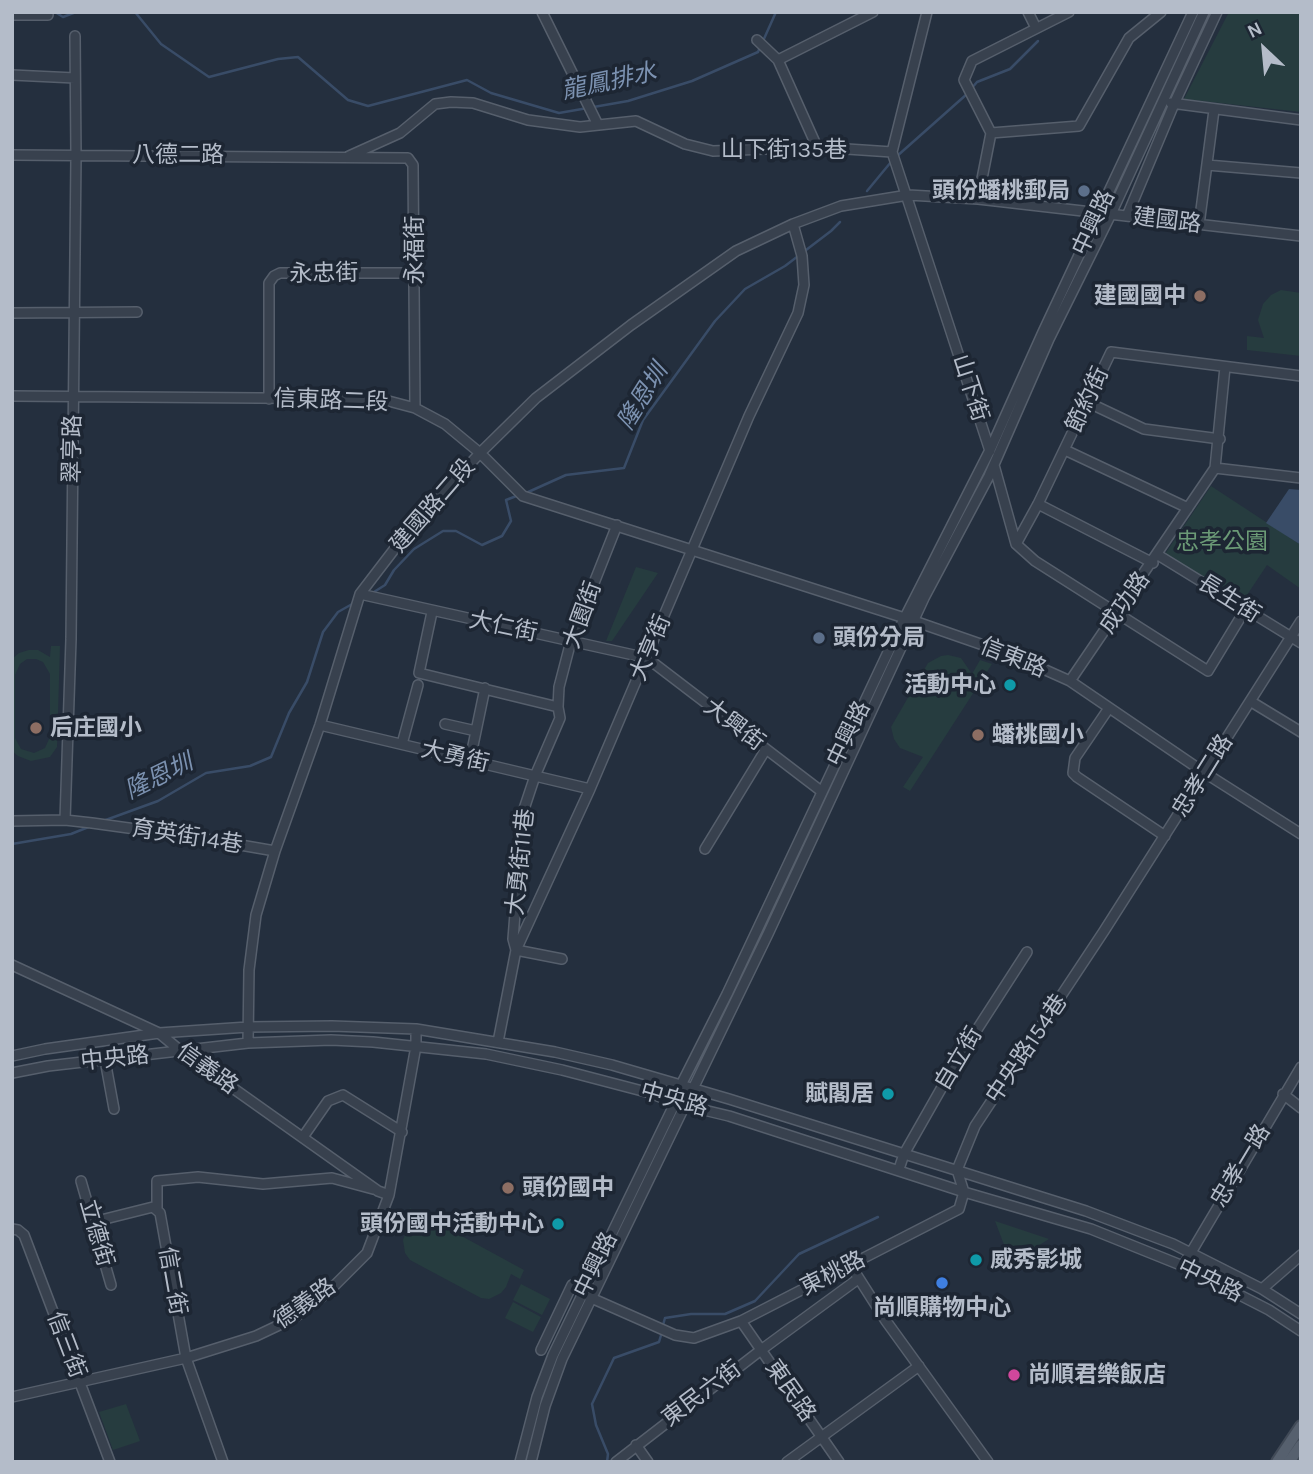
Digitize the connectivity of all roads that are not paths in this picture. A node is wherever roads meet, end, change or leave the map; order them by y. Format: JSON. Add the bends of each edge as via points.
{"nodes":[{"id":1,"x":542,"y":12,"type":"edge"},
{"id":2,"x":873,"y":12,"type":"edge"},
{"id":3,"x":927,"y":12,"type":"edge"},
{"id":4,"x":1028,"y":12,"type":"edge"},
{"id":5,"x":1069,"y":12,"type":"edge"},
{"id":6,"x":1161,"y":12,"type":"edge"},
{"id":7,"x":1193,"y":12,"type":"edge"},
{"id":8,"x":1204,"y":12,"type":"edge"},
{"id":9,"x":1217,"y":12,"type":"edge"},
{"id":10,"x":47,"y":14,"type":"edge"},
{"id":11,"x":12,"y":15,"type":"edge"},
{"id":12,"x":1036,"y":28,"type":"junction"},
{"id":13,"x":75,"y":36,"type":"dead end"},
{"id":14,"x":758,"y":41,"type":"dead end"},
{"id":15,"x":778,"y":60,"type":"junction"},
{"id":16,"x":12,"y":75,"type":"edge"},
{"id":17,"x":75,"y":78,"type":"junction"},
{"id":18,"x":1163,"y":101,"type":"junction"},
{"id":19,"x":1174,"y":104,"type":"junction"},
{"id":20,"x":1214,"y":110,"type":"junction"},
{"id":21,"x":595,"y":120,"type":"junction"},
{"id":22,"x":1301,"y":120,"type":"edge"},
{"id":23,"x":991,"y":133,"type":"junction"},
{"id":24,"x":817,"y":147,"type":"junction"},
{"id":25,"x":12,"y":155,"type":"edge"},
{"id":26,"x":76,"y":156,"type":"junction"},
{"id":27,"x":894,"y":156,"type":"junction"},
{"id":28,"x":344,"y":158,"type":"junction"},
{"id":29,"x":1207,"y":164,"type":"junction"},
{"id":30,"x":1301,"y":173,"type":"edge"},
{"id":31,"x":908,"y":195,"type":"junction"},
{"id":32,"x":978,"y":199,"type":"junction"},
{"id":33,"x":1100,"y":213,"type":"junction"},
{"id":34,"x":1111,"y":214,"type":"junction"},
{"id":35,"x":1127,"y":216,"type":"junction"},
{"id":36,"x":793,"y":224,"type":"junction"},
{"id":37,"x":1199,"y":225,"type":"junction"},
{"id":38,"x":1301,"y":236,"type":"edge"},
{"id":39,"x":415,"y":273,"type":"junction"},
{"id":40,"x":137,"y":312,"type":"dead end"},
{"id":41,"x":12,"y":313,"type":"edge"},
{"id":42,"x":73,"y":313,"type":"junction"},
{"id":43,"x":1225,"y":367,"type":"junction"},
{"id":44,"x":1301,"y":376,"type":"edge"},
{"id":45,"x":74,"y":396,"type":"junction"},
{"id":46,"x":12,"y":397,"type":"edge"},
{"id":47,"x":269,"y":399,"type":"junction"},
{"id":48,"x":1087,"y":402,"type":"junction"},
{"id":49,"x":415,"y":408,"type":"junction"},
{"id":50,"x":1220,"y":439,"type":"junction"},
{"id":51,"x":990,"y":450,"type":"junction"},
{"id":52,"x":1065,"y":450,"type":"junction"},
{"id":53,"x":480,"y":453,"type":"junction"},
{"id":54,"x":994,"y":465,"type":"junction"},
{"id":55,"x":1215,"y":468,"type":"junction"},
{"id":56,"x":1301,"y":478,"type":"edge"},
{"id":57,"x":1038,"y":504,"type":"junction"},
{"id":58,"x":1188,"y":508,"type":"junction"},
{"id":59,"x":617,"y":525,"type":"junction"},
{"id":60,"x":1016,"y":544,"type":"junction"},
{"id":61,"x":692,"y":551,"type":"junction"},
{"id":62,"x":1155,"y":559,"type":"junction"},
{"id":63,"x":360,"y":594,"type":"junction"},
{"id":64,"x":1245,"y":610,"type":"junction"},
{"id":65,"x":432,"y":612,"type":"junction"},
{"id":66,"x":1118,"y":612,"type":"junction"},
{"id":67,"x":909,"y":619,"type":"junction"},
{"id":68,"x":1301,"y":621,"type":"edge"},
{"id":69,"x":1291,"y":637,"type":"junction"},
{"id":70,"x":571,"y":642,"type":"junction"},
{"id":71,"x":1301,"y":643,"type":"edge"},
{"id":72,"x":647,"y":658,"type":"junction"},
{"id":73,"x":1070,"y":681,"type":"junction"},
{"id":74,"x":418,"y":685,"type":"dead end"},
{"id":75,"x":485,"y":688,"type":"junction"},
{"id":76,"x":1250,"y":701,"type":"junction"},
{"id":77,"x":558,"y":707,"type":"junction"},
{"id":78,"x":1109,"y":708,"type":"junction"},
{"id":79,"x":445,"y":724,"type":"dead end"},
{"id":80,"x":320,"y":725,"type":"junction"},
{"id":81,"x":476,"y":731,"type":"junction"},
{"id":82,"x":1301,"y":732,"type":"edge"},
{"id":83,"x":402,"y":744,"type":"junction"},
{"id":84,"x":766,"y":749,"type":"junction"},
{"id":85,"x":470,"y":760,"type":"junction"},
{"id":86,"x":1205,"y":773,"type":"junction"},
{"id":87,"x":535,"y":776,"type":"junction"},
{"id":88,"x":590,"y":789,"type":"junction"},
{"id":89,"x":821,"y":791,"type":"junction"},
{"id":90,"x":65,"y":820,"type":"junction"},
{"id":91,"x":12,"y":821,"type":"edge"},
{"id":92,"x":1301,"y":834,"type":"edge"},
{"id":93,"x":1164,"y":836,"type":"junction"},
{"id":94,"x":705,"y":849,"type":"dead end"},
{"id":95,"x":275,"y":851,"type":"junction"},
{"id":96,"x":1104,"y":931,"type":"joint"},
{"id":97,"x":516,"y":950,"type":"junction"},
{"id":98,"x":1027,"y":952,"type":"dead end"},
{"id":99,"x":562,"y":959,"type":"dead end"},
{"id":100,"x":12,"y":964,"type":"edge"},
{"id":101,"x":727,"y":994,"type":"junction"},
{"id":102,"x":736,"y":999,"type":"junction"},
{"id":103,"x":248,"y":1027,"type":"junction"},
{"id":104,"x":416,"y":1029,"type":"junction"},
{"id":105,"x":159,"y":1032,"type":"junction"},
{"id":106,"x":498,"y":1042,"type":"junction"},
{"id":107,"x":248,"y":1043,"type":"junction"},
{"id":108,"x":416,"y":1046,"type":"junction"},
{"id":109,"x":182,"y":1052,"type":"junction"},
{"id":110,"x":12,"y":1056,"type":"edge"},
{"id":111,"x":105,"y":1060,"type":"junction"},
{"id":112,"x":1301,"y":1067,"type":"edge"},
{"id":113,"x":12,"y":1073,"type":"edge"},
{"id":114,"x":681,"y":1085,"type":"junction"},
{"id":115,"x":694,"y":1089,"type":"junction"},
{"id":116,"x":1283,"y":1094,"type":"junction"},
{"id":117,"x":680,"y":1103,"type":"junction"},
{"id":118,"x":1301,"y":1108,"type":"edge"},
{"id":119,"x":114,"y":1109,"type":"dead end"},
{"id":120,"x":402,"y":1132,"type":"junction"},
{"id":121,"x":303,"y":1137,"type":"junction"},
{"id":122,"x":904,"y":1154,"type":"junction"},
{"id":123,"x":899,"y":1170,"type":"junction"},
{"id":124,"x":957,"y":1170,"type":"junction"},
{"id":125,"x":81,"y":1181,"type":"dead end"},
{"id":126,"x":378,"y":1191,"type":"junction"},
{"id":127,"x":964,"y":1192,"type":"junction"},
{"id":128,"x":389,"y":1195,"type":"junction"},
{"id":129,"x":155,"y":1208,"type":"junction"},
{"id":130,"x":93,"y":1222,"type":"junction"},
{"id":131,"x":15,"y":1230,"type":"edge"},
{"id":132,"x":1189,"y":1252,"type":"junction"},
{"id":133,"x":1301,"y":1255,"type":"edge"},
{"id":134,"x":851,"y":1266,"type":"junction"},
{"id":135,"x":1182,"y":1266,"type":"junction"},
{"id":136,"x":858,"y":1279,"type":"junction"},
{"id":137,"x":111,"y":1285,"type":"dead end"},
{"id":138,"x":572,"y":1285,"type":"dead end"},
{"id":139,"x":1262,"y":1289,"type":"junction"},
{"id":140,"x":582,"y":1294,"type":"junction"},
{"id":141,"x":592,"y":1299,"type":"junction"},
{"id":142,"x":1301,"y":1314,"type":"edge"},
{"id":143,"x":741,"y":1321,"type":"junction"},
{"id":144,"x":1301,"y":1331,"type":"edge"},
{"id":145,"x":541,"y":1350,"type":"dead end"},
{"id":146,"x":761,"y":1350,"type":"junction"},
{"id":147,"x":186,"y":1358,"type":"junction"},
{"id":148,"x":919,"y":1366,"type":"junction"},
{"id":149,"x":81,"y":1383,"type":"junction"},
{"id":150,"x":12,"y":1397,"type":"edge"},
{"id":151,"x":1299,"y":1431,"type":"edge"},
{"id":152,"x":821,"y":1436,"type":"junction"},
{"id":153,"x":636,"y":1445,"type":"junction"},
{"id":154,"x":1301,"y":1445,"type":"edge"},
{"id":155,"x":985,"y":1458,"type":"edge"},
{"id":156,"x":110,"y":1462,"type":"edge"},
{"id":157,"x":223,"y":1462,"type":"edge"},
{"id":158,"x":520,"y":1462,"type":"edge"},
{"id":159,"x":531,"y":1462,"type":"edge"},
{"id":160,"x":616,"y":1462,"type":"edge"},
{"id":161,"x":648,"y":1462,"type":"edge"},
{"id":162,"x":787,"y":1462,"type":"edge"},
{"id":163,"x":839,"y":1462,"type":"edge"},
{"id":164,"x":972,"y":1462,"type":"edge"},
{"id":165,"x":1277,"y":1462,"type":"edge"},
{"id":166,"x":1289,"y":1462,"type":"edge"}],
"edges":[{"from":1,"to":21,"type":"street"},
{"from":2,"to":15,"type":"street"},
{"from":3,"to":27,"type":"street"},
{"from":4,"to":12,"type":"street"},
{"from":5,"to":12,"type":"street"},
{"from":6,"to":23,"type":"street","via":[[1129,38],[1079,126]]},
{"from":7,"to":33,"type":"street","name":"中興路"},
{"from":8,"to":18,"type":"street","name":"中興路"},
{"from":9,"to":19,"type":"street"},
{"from":10,"to":11,"type":"street"},
{"from":12,"to":23,"type":"street","via":[[972,61],[968,87]]},
{"from":13,"to":17,"type":"street","name":"翠亨路"},
{"from":14,"to":15,"type":"street"},
{"from":15,"to":24,"type":"street"},
{"from":16,"to":17,"type":"street"},
{"from":17,"to":26,"type":"street","name":"翠亨路"},
{"from":18,"to":19,"type":"street"},
{"from":18,"to":34,"type":"street","name":"中興路"},
{"from":19,"to":20,"type":"street"},
{"from":19,"to":35,"type":"street"},
{"from":20,"to":22,"type":"street"},
{"from":20,"to":29,"type":"street"},
{"from":21,"to":24,"type":"street","name":"山下街135巷","via":[[636,121],[685,144],[713,151]]},
{"from":21,"to":28,"type":"street","name":"山下街135巷","via":[[580,127],[528,120],[473,103],[435,104],[400,133]]},
{"from":23,"to":32,"type":"street"},
{"from":24,"to":27,"type":"street","name":"山下街135巷"},
{"from":25,"to":26,"type":"street","name":"八德二路"},
{"from":26,"to":28,"type":"street","name":"八德二路"},
{"from":26,"to":42,"type":"street","name":"翠亨路"},
{"from":27,"to":31,"type":"street","name":"山下街"},
{"from":28,"to":39,"type":"street","name":"永福街","via":[[408,158],[413,165]]},
{"from":29,"to":30,"type":"street"},
{"from":29,"to":37,"type":"street"},
{"from":31,"to":32,"type":"street","name":"建國路"},
{"from":31,"to":36,"type":"street","name":"建國路二段","via":[[841,206]]},
{"from":31,"to":51,"type":"street","name":"山下街"},
{"from":32,"to":33,"type":"street","name":"建國路"},
{"from":33,"to":34,"type":"street","name":"建國路"},
{"from":33,"to":51,"type":"street","name":"中興路"},
{"from":34,"to":35,"type":"street","name":"建國路"},
{"from":34,"to":54,"type":"street","name":"中興路"},
{"from":35,"to":37,"type":"street","name":"建國路"},
{"from":36,"to":53,"type":"street","name":"建國路二段","via":[[736,251],[631,325],[536,398]]},
{"from":36,"to":61,"type":"street","name":"大亨街","via":[[802,253],[804,285],[798,313]]},
{"from":37,"to":38,"type":"street","name":"建國路"},
{"from":39,"to":47,"type":"street","name":"永忠街","via":[[274,276],[270,283]]},
{"from":39,"to":49,"type":"street","name":"永福街"},
{"from":40,"to":42,"type":"street"},
{"from":41,"to":42,"type":"street"},
{"from":42,"to":45,"type":"street","name":"翠亨路"},
{"from":43,"to":44,"type":"street","name":"節約街"},
{"from":43,"to":48,"type":"street","name":"節約街","via":[[1111,352]]},
{"from":43,"to":50,"type":"street","name":"成功路"},
{"from":45,"to":46,"type":"street","name":"信東路二段"},
{"from":45,"to":47,"type":"street","name":"信東路二段"},
{"from":45,"to":90,"type":"street","name":"翠亨路"},
{"from":47,"to":49,"type":"street","name":"信東路二段","via":[[381,399]]},
{"from":48,"to":50,"type":"street","via":[[1144,429]]},
{"from":48,"to":52,"type":"street","name":"節約街"},
{"from":49,"to":53,"type":"street","name":"信東路二段","via":[[445,424]]},
{"from":50,"to":55,"type":"street","name":"成功路"},
{"from":51,"to":54,"type":"street","name":"山下街"},
{"from":51,"to":67,"type":"street","name":"中興路"},
{"from":52,"to":57,"type":"street","name":"節約街"},
{"from":52,"to":58,"type":"street"},
{"from":53,"to":59,"type":"street","name":"信東路二段","via":[[522,494]]},
{"from":53,"to":63,"type":"street","name":"建國路二段","via":[[409,530]]},
{"from":54,"to":60,"type":"street","name":"山下街"},
{"from":54,"to":67,"type":"street","name":"中興路"},
{"from":55,"to":56,"type":"street"},
{"from":55,"to":58,"type":"street","name":"成功路"},
{"from":57,"to":60,"type":"street","name":"節約街"},
{"from":57,"to":62,"type":"street","name":"長生街"},
{"from":58,"to":62,"type":"street","name":"成功路"},
{"from":59,"to":61,"type":"street","name":"信東路二段"},
{"from":59,"to":70,"type":"street","name":"大園街"},
{"from":60,"to":66,"type":"street","via":[[1035,561]]},
{"from":61,"to":67,"type":"street","name":"信東路"},
{"from":61,"to":72,"type":"street","name":"大亨街"},
{"from":62,"to":64,"type":"street","name":"長生街"},
{"from":62,"to":66,"type":"street","name":"成功路"},
{"from":63,"to":65,"type":"street","name":"大仁街"},
{"from":63,"to":80,"type":"street","name":"建國路二段"},
{"from":64,"to":66,"type":"street","via":[[1208,670]]},
{"from":64,"to":69,"type":"street","name":"長生街"},
{"from":65,"to":70,"type":"street","name":"大仁街"},
{"from":65,"to":75,"type":"street","via":[[419,673]]},
{"from":66,"to":73,"type":"street","name":"成功路"},
{"from":67,"to":73,"type":"street","name":"信東路"},
{"from":67,"to":89,"type":"street","name":"中興路"},
{"from":67,"to":102,"type":"street","name":"中興路"},
{"from":68,"to":69,"type":"street","name":"忠孝二路"},
{"from":69,"to":71,"type":"street","name":"長生街"},
{"from":69,"to":76,"type":"street","name":"忠孝二路"},
{"from":70,"to":72,"type":"street","name":"大仁街"},
{"from":70,"to":77,"type":"street","name":"大園街"},
{"from":72,"to":84,"type":"street","name":"大興街"},
{"from":72,"to":88,"type":"street","name":"大亨街"},
{"from":73,"to":78,"type":"street","name":"信東路"},
{"from":74,"to":83,"type":"street"},
{"from":75,"to":77,"type":"street"},
{"from":75,"to":81,"type":"street"},
{"from":76,"to":82,"type":"street"},
{"from":76,"to":86,"type":"street","name":"忠孝二路"},
{"from":77,"to":87,"type":"street","name":"大園街","via":[[560,718]]},
{"from":78,"to":86,"type":"street","name":"信東路"},
{"from":78,"to":93,"type":"street","via":[[1075,758],[1073,773]]},
{"from":79,"to":81,"type":"street"},
{"from":80,"to":83,"type":"street","name":"大勇街"},
{"from":80,"to":95,"type":"street","name":"建國路二段"},
{"from":81,"to":85,"type":"street"},
{"from":83,"to":85,"type":"street","name":"大勇街"},
{"from":84,"to":89,"type":"street","name":"大興街"},
{"from":84,"to":94,"type":"street"},
{"from":85,"to":87,"type":"street","name":"大勇街"},
{"from":86,"to":92,"type":"street","name":"信東路"},
{"from":86,"to":93,"type":"street","name":"忠孝二路"},
{"from":87,"to":88,"type":"street","name":"大勇街"},
{"from":87,"to":97,"type":"street","name":"大勇街11巷","via":[[523,812],[513,939]]},
{"from":88,"to":97,"type":"street","name":"大亨街"},
{"from":89,"to":101,"type":"street","name":"中興路"},
{"from":90,"to":91,"type":"street","name":"育英街14巷"},
{"from":90,"to":95,"type":"street","name":"育英街14巷"},
{"from":93,"to":96,"type":"street","name":"忠孝二路"},
{"from":95,"to":103,"type":"street","name":"建國路二段","via":[[256,915],[248,970]]},
{"from":96,"to":124,"type":"street","name":"中央路154巷","via":[[975,1125]]},
{"from":97,"to":99,"type":"street"},
{"from":97,"to":106,"type":"street","name":"大亨街"},
{"from":98,"to":122,"type":"street","name":"自立街"},
{"from":100,"to":105,"type":"street","name":"信義路"},
{"from":101,"to":102,"type":"street"},
{"from":101,"to":114,"type":"street","name":"中興路"},
{"from":102,"to":115,"type":"street","name":"中興路"},
{"from":103,"to":104,"type":"street","name":"中央路"},
{"from":103,"to":105,"type":"street","name":"中央路"},
{"from":103,"to":107,"type":"street","name":"建國路二段"},
{"from":104,"to":106,"type":"street","name":"中央路"},
{"from":104,"to":108,"type":"street","name":"德義路"},
{"from":105,"to":109,"type":"street","name":"信義路"},
{"from":105,"to":110,"type":"street","name":"中央路"},
{"from":106,"to":114,"type":"street","name":"中央路","via":[[612,1065]]},
{"from":107,"to":108,"type":"street","name":"中央路","via":[[331,1040]]},
{"from":107,"to":109,"type":"street","name":"中央路"},
{"from":108,"to":117,"type":"street","name":"中央路","via":[[562,1070]]},
{"from":108,"to":120,"type":"street","name":"德義路"},
{"from":109,"to":111,"type":"street","name":"中央路"},
{"from":109,"to":121,"type":"street","name":"信義路"},
{"from":111,"to":113,"type":"street","name":"中央路"},
{"from":111,"to":119,"type":"street"},
{"from":112,"to":116,"type":"street","name":"忠孝一路"},
{"from":114,"to":115,"type":"street","name":"中央路"},
{"from":114,"to":117,"type":"street","name":"中興路"},
{"from":115,"to":117,"type":"street","name":"中興路"},
{"from":115,"to":122,"type":"street","name":"中央路"},
{"from":116,"to":118,"type":"street"},
{"from":116,"to":132,"type":"street","name":"忠孝一路"},
{"from":117,"to":123,"type":"street","name":"中央路"},
{"from":117,"to":140,"type":"street","name":"中興路"},
{"from":117,"to":141,"type":"street","name":"中興路"},
{"from":120,"to":121,"type":"street","via":[[342,1094],[328,1101]]},
{"from":120,"to":128,"type":"street","name":"德義路"},
{"from":121,"to":126,"type":"street","name":"信義路"},
{"from":122,"to":123,"type":"street","name":"自立街"},
{"from":122,"to":124,"type":"street","name":"中央路"},
{"from":123,"to":127,"type":"street","name":"中央路"},
{"from":124,"to":127,"type":"street"},
{"from":124,"to":132,"type":"street","name":"中央路","via":[[1086,1211]]},
{"from":125,"to":130,"type":"street","name":"立德街"},
{"from":126,"to":128,"type":"street","name":"信義路"},
{"from":126,"to":129,"type":"street","via":[[332,1178],[263,1184],[198,1177],[157,1181]]},
{"from":127,"to":134,"type":"street","name":"東桃路","via":[[959,1209]]},
{"from":127,"to":135,"type":"street","name":"中央路","via":[[1091,1229]]},
{"from":128,"to":147,"type":"street","name":"德義路","via":[[367,1253],[327,1293],[294,1318],[256,1336]]},
{"from":129,"to":130,"type":"street"},
{"from":129,"to":147,"type":"street","name":"信二街","via":[[160,1213]]},
{"from":130,"to":137,"type":"street","name":"立德街"},
{"from":131,"to":149,"type":"street","name":"信三街","via":[[24,1235]]},
{"from":132,"to":135,"type":"street","name":"忠孝一路"},
{"from":132,"to":139,"type":"street","name":"中央路"},
{"from":133,"to":139,"type":"street"},
{"from":134,"to":136,"type":"street"},
{"from":134,"to":143,"type":"street","name":"東桃路"},
{"from":135,"to":144,"type":"street","name":"中央路"},
{"from":136,"to":146,"type":"street","name":"東民六街"},
{"from":136,"to":148,"type":"street"},
{"from":138,"to":145,"type":"street"},
{"from":139,"to":142,"type":"street","name":"中央路"},
{"from":140,"to":141,"type":"street"},
{"from":140,"to":158,"type":"street","name":"中興路","via":[[552,1355]]},
{"from":141,"to":143,"type":"street","name":"東桃路","via":[[675,1335],[694,1338]]},
{"from":141,"to":159,"type":"street","name":"中興路","via":[[562,1359]]},
{"from":143,"to":146,"type":"street","name":"東民路"},
{"from":146,"to":152,"type":"street","name":"東民路"},
{"from":146,"to":153,"type":"street","name":"東民六街"},
{"from":147,"to":149,"type":"street","name":"德義路"},
{"from":147,"to":157,"type":"street","name":"信二街"},
{"from":148,"to":152,"type":"street"},
{"from":148,"to":155,"type":"street"},
{"from":149,"to":150,"type":"street","name":"德義路"},
{"from":149,"to":156,"type":"street","name":"信三街"},
{"from":151,"to":165,"type":"main road"},
{"from":152,"to":162,"type":"street"},
{"from":152,"to":163,"type":"street","name":"東民路"},
{"from":153,"to":160,"type":"street","name":"東民六街"},
{"from":153,"to":161,"type":"street"},
{"from":154,"to":166,"type":"main road"},
{"from":155,"to":164,"type":"street"}]}
